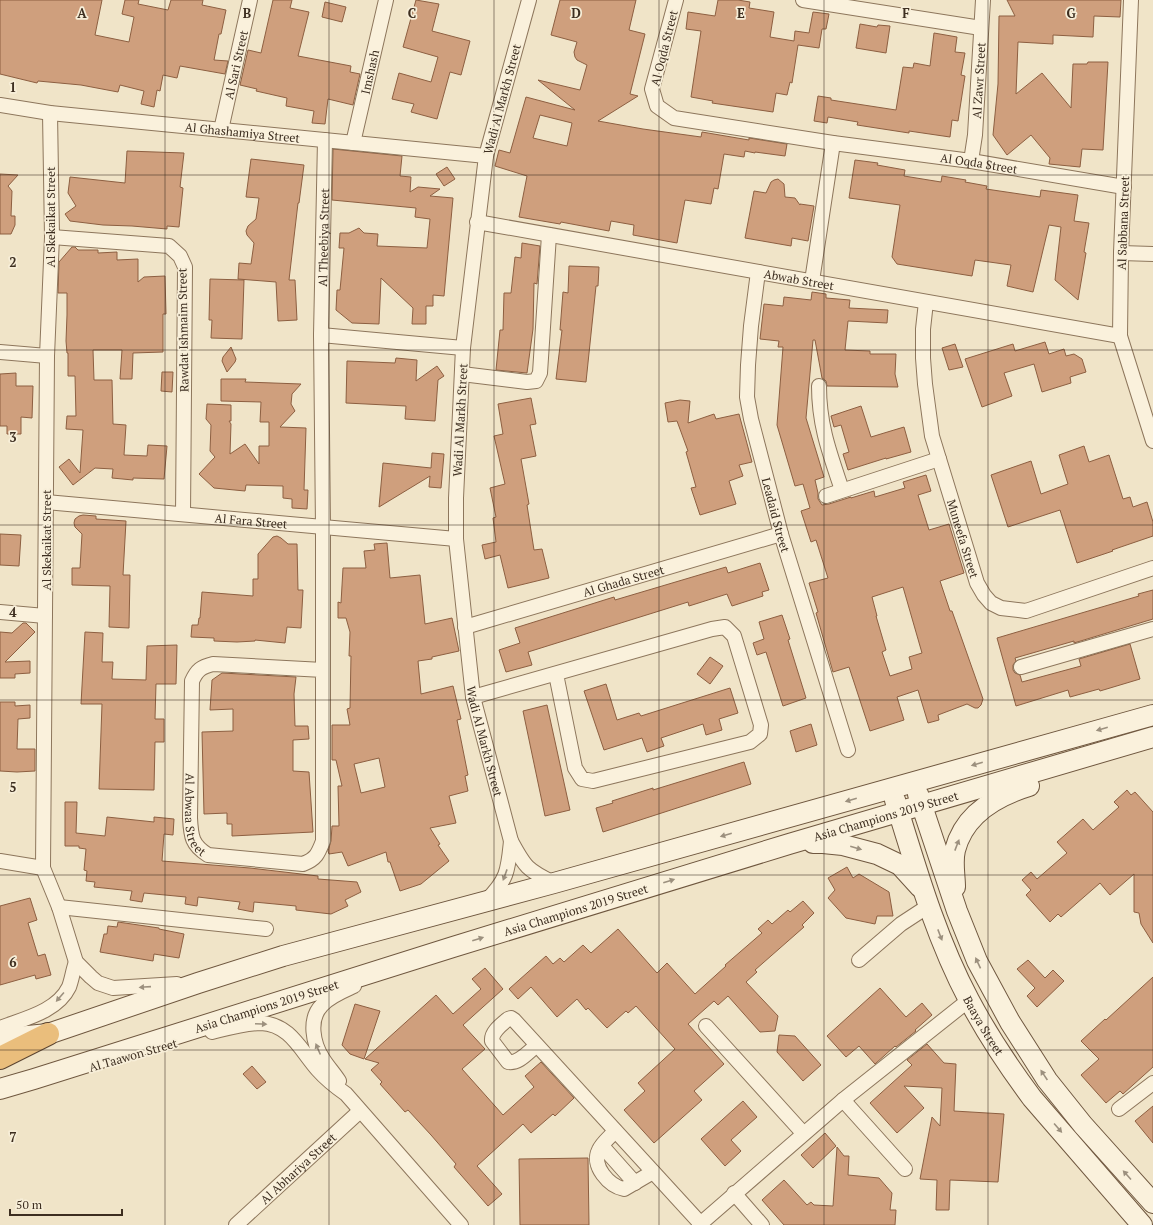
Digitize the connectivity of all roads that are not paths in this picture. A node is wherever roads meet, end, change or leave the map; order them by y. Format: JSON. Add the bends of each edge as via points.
{"nodes":[{"id":1,"x":250,"y":0,"type":"edge"},
{"id":2,"x":386,"y":0,"type":"edge"},
{"id":3,"x":529,"y":0,"type":"edge"},
{"id":4,"x":676,"y":0,"type":"edge"},
{"id":5,"x":802,"y":0,"type":"edge"},
{"id":6,"x":984,"y":0,"type":"edge"},
{"id":7,"x":1131,"y":0,"type":"edge"},
{"id":8,"x":981,"y":28,"type":"junction"},
{"id":9,"x":0,"y":105,"type":"edge"},
{"id":10,"x":50,"y":113,"type":"junction"},
{"id":11,"x":221,"y":130,"type":"junction"},
{"id":12,"x":325,"y":140,"type":"junction"},
{"id":13,"x":353,"y":143,"type":"junction"},
{"id":14,"x":833,"y":143,"type":"junction"},
{"id":15,"x":486,"y":156,"type":"junction"},
{"id":16,"x":971,"y":161,"type":"junction"},
{"id":17,"x":1124,"y":187,"type":"junction"},
{"id":18,"x":477,"y":222,"type":"junction"},
{"id":19,"x":550,"y":235,"type":"junction"},
{"id":20,"x":52,"y":237,"type":"junction"},
{"id":21,"x":1121,"y":253,"type":"junction"},
{"id":22,"x":1153,"y":254,"type":"edge"},
{"id":23,"x":758,"y":272,"type":"junction"},
{"id":24,"x":812,"y":281,"type":"junction"},
{"id":25,"x":926,"y":302,"type":"junction"},
{"id":26,"x":321,"y":335,"type":"junction"},
{"id":27,"x":1120,"y":336,"type":"junction"},
{"id":28,"x":463,"y":348,"type":"junction"},
{"id":29,"x":0,"y":352,"type":"edge"},
{"id":30,"x":47,"y":356,"type":"junction"},
{"id":31,"x":462,"y":374,"type":"junction"},
{"id":32,"x":819,"y":386,"type":"dead end"},
{"id":33,"x":1152,"y":437,"type":"edge"},
{"id":34,"x":939,"y":459,"type":"junction"},
{"id":35,"x":842,"y":490,"type":"junction"},
{"id":36,"x":826,"y":496,"type":"dead end"},
{"id":37,"x":46,"y":502,"type":"junction"},
{"id":38,"x":183,"y":514,"type":"junction"},
{"id":39,"x":323,"y":527,"type":"junction"},
{"id":40,"x":781,"y":534,"type":"junction"},
{"id":41,"x":456,"y":539,"type":"junction"},
{"id":42,"x":1153,"y":568,"type":"edge"},
{"id":43,"x":0,"y":612,"type":"edge"},
{"id":44,"x":45,"y":616,"type":"junction"},
{"id":45,"x":465,"y":627,"type":"junction"},
{"id":46,"x":1153,"y":629,"type":"edge"},
{"id":47,"x":1021,"y":667,"type":"dead end"},
{"id":48,"x":323,"y":670,"type":"junction"},
{"id":49,"x":556,"y":674,"type":"junction"},
{"id":50,"x":473,"y":697,"type":"junction"},
{"id":51,"x":1153,"y":715,"type":"edge"},
{"id":52,"x":1153,"y":738,"type":"edge"},
{"id":53,"x":1153,"y":748,"type":"edge"},
{"id":54,"x":848,"y":750,"type":"dead end"},
{"id":55,"x":914,"y":782,"type":"junction"},
{"id":56,"x":891,"y":788,"type":"junction"},
{"id":57,"x":921,"y":806,"type":"junction"},
{"id":58,"x":899,"y":813,"type":"junction"},
{"id":59,"x":510,"y":841,"type":"junction"},
{"id":60,"x":789,"y":844,"type":"junction"},
{"id":61,"x":0,"y":862,"type":"edge"},
{"id":62,"x":43,"y":868,"type":"junction"},
{"id":63,"x":554,"y":883,"type":"junction"},
{"id":64,"x":927,"y":899,"type":"junction"},
{"id":65,"x":485,"y":902,"type":"junction"},
{"id":66,"x":59,"y":907,"type":"junction"},
{"id":67,"x":957,"y":911,"type":"junction"},
{"id":68,"x":266,"y":929,"type":"dead end"},
{"id":69,"x":453,"y":947,"type":"junction"},
{"id":70,"x":859,"y":960,"type":"dead end"},
{"id":71,"x":76,"y":962,"type":"junction"},
{"id":72,"x":198,"y":983,"type":"junction"},
{"id":73,"x":969,"y":1000,"type":"junction"},
{"id":74,"x":706,"y":1026,"type":"dead end"},
{"id":75,"x":0,"y":1028,"type":"edge"},
{"id":76,"x":48,"y":1034,"type":"junction"},
{"id":77,"x":0,"y":1041,"type":"edge"},
{"id":78,"x":536,"y":1046,"type":"dead end"},
{"id":79,"x":0,"y":1058,"type":"edge"},
{"id":80,"x":34,"y":1079,"type":"junction"},
{"id":81,"x":1153,"y":1083,"type":"edge"},
{"id":82,"x":0,"y":1089,"type":"edge"},
{"id":83,"x":346,"y":1094,"type":"junction"},
{"id":84,"x":843,"y":1100,"type":"junction"},
{"id":85,"x":1119,"y":1109,"type":"dead end"},
{"id":86,"x":360,"y":1111,"type":"junction"},
{"id":87,"x":615,"y":1131,"type":"junction"},
{"id":88,"x":803,"y":1133,"type":"junction"},
{"id":89,"x":602,"y":1146,"type":"junction"},
{"id":90,"x":905,"y":1169,"type":"dead end"},
{"id":91,"x":653,"y":1172,"type":"junction"},
{"id":92,"x":635,"y":1183,"type":"junction"},
{"id":93,"x":734,"y":1193,"type":"junction"},
{"id":94,"x":1153,"y":1203,"type":"edge"},
{"id":95,"x":700,"y":1224,"type":"edge"},
{"id":96,"x":236,"y":1225,"type":"edge"},
{"id":97,"x":461,"y":1225,"type":"edge"},
{"id":98,"x":762,"y":1225,"type":"edge"},
{"id":99,"x":1142,"y":1225,"type":"edge"}],
"edges":[{"from":1,"to":11,"type":"street","name":"Al Sari Street"},
{"from":2,"to":13,"type":"street","name":"Imshash"},
{"from":3,"to":15,"type":"street","name":"Wadi Al Markh Street"},
{"from":4,"to":14,"type":"street","name":"Al Oqda Street","via":[[652,89],[657,106],[674,118]]},
{"from":5,"to":8,"type":"street"},
{"from":6,"to":8,"type":"street","name":"Al Zawr Street"},
{"from":7,"to":17,"type":"street","name":"Al Sabbana Street"},
{"from":8,"to":16,"type":"street","name":"Al Zawr Street","via":[[975,135]]},
{"from":9,"to":10,"type":"street","name":"Al Ghashamiya Street"},
{"from":10,"to":11,"type":"street","name":"Al Ghashamiya Street"},
{"from":10,"to":20,"type":"street","name":"Al Skekaikat Street"},
{"from":11,"to":12,"type":"street","name":"Al Ghashamiya Street"},
{"from":12,"to":13,"type":"street","name":"Al Ghashamiya Street"},
{"from":12,"to":26,"type":"street","name":"Al Theebiya Street"},
{"from":13,"to":15,"type":"street","name":"Al Ghashamiya Street"},
{"from":14,"to":16,"type":"street","name":"Al Oqda Street"},
{"from":14,"to":24,"type":"street"},
{"from":15,"to":18,"type":"street","name":"Wadi Al Markh Street"},
{"from":16,"to":17,"type":"street","name":"Al Oqda Street"},
{"from":17,"to":21,"type":"street","name":"Al Sabbana Street"},
{"from":18,"to":19,"type":"street","name":"Abwab Street"},
{"from":18,"to":28,"type":"street","name":"Wadi Al Markh Street"},
{"from":19,"to":23,"type":"street","name":"Abwab Street"},
{"from":19,"to":31,"type":"street","via":[[540,373],[536,381]]},
{"from":20,"to":30,"type":"street","name":"Al Skekaikat Street"},
{"from":20,"to":38,"type":"street","name":"Rawdat Ishmaim Street","via":[[170,246],[180,256],[185,267]]},
{"from":21,"to":22,"type":"street"},
{"from":21,"to":27,"type":"street","name":"Al Sabbana Street"},
{"from":23,"to":24,"type":"street","name":"Abwab Street"},
{"from":23,"to":40,"type":"street","name":"Leadaid Street","via":[[751,326],[747,397]]},
{"from":24,"to":25,"type":"street","name":"Abwab Street"},
{"from":25,"to":27,"type":"street","name":"Abwab Street"},
{"from":25,"to":34,"type":"street","name":"Muneefa Street","via":[[923,329],[925,384],[932,436]]},
{"from":26,"to":28,"type":"street"},
{"from":26,"to":39,"type":"street","name":"Al Theebiya Street"},
{"from":27,"to":33,"type":"street","name":"Al Sabbana Street"},
{"from":28,"to":31,"type":"street","name":"Wadi Al Markh Street"},
{"from":29,"to":30,"type":"street"},
{"from":30,"to":37,"type":"street","name":"Al Skekaikat Street"},
{"from":31,"to":41,"type":"street","name":"Wadi Al Markh Street"},
{"from":32,"to":35,"type":"street","via":[[824,434]]},
{"from":34,"to":35,"type":"street"},
{"from":34,"to":42,"type":"street","name":"Muneefa Street","via":[[977,583],[991,603],[1001,608],[1026,611]]},
{"from":35,"to":36,"type":"street"},
{"from":37,"to":38,"type":"street","name":"Al Fara Street"},
{"from":37,"to":44,"type":"street","name":"Al Skekaikat Street"},
{"from":38,"to":39,"type":"street","name":"Al Fara Street"},
{"from":39,"to":41,"type":"street","name":"Al Fara Street"},
{"from":39,"to":48,"type":"street","name":"Al Abwaa Street"},
{"from":40,"to":45,"type":"street","name":"Al Ghada Street"},
{"from":40,"to":54,"type":"street","name":"Leadaid Street"},
{"from":41,"to":45,"type":"street","name":"Wadi Al Markh Street"},
{"from":43,"to":44,"type":"street"},
{"from":44,"to":62,"type":"street","name":"Al Skekaikat Street"},
{"from":45,"to":50,"type":"street","name":"Wadi Al Markh Street"},
{"from":46,"to":47,"type":"street"},
{"from":48,"to":48,"type":"street","name":"Al Abwaa Street","via":[[323,841],[319,852],[312,861],[302,864],[208,855],[198,848],[191,835],[192,681],[196,672],[203,666],[213,664]]},
{"from":49,"to":49,"type":"street","via":[[725,627],[734,636],[761,725],[760,734],[750,742],[593,781],[582,779],[575,768]]},
{"from":49,"to":50,"type":"street"},
{"from":50,"to":59,"type":"street","name":"Wadi Al Markh Street"},
{"from":51,"to":55,"type":"main road","name":"Asia Champions 2019 Street","one_way":true},
{"from":52,"to":57,"type":"main road","name":"Asia Champions 2019 Street"},
{"from":67,"to":53,"type":"main road","one_way":true,"via":[[955,851],[961,835],[976,814],[990,802],[1022,788]]},
{"from":55,"to":56,"type":"main road","name":"Asia Champions 2019 Street"},
{"from":55,"to":57,"type":"main road","name":"Baaya Street"},
{"from":56,"to":58,"type":"main road","name":"Baaya Street"},
{"from":56,"to":63,"type":"main road","name":"Asia Champions 2019 Street","one_way":true},
{"from":57,"to":58,"type":"main road","name":"Asia Champions 2019 Street"},
{"from":57,"to":67,"type":"main road","name":"Baaya Street"},
{"from":58,"to":60,"type":"main road","name":"Asia Champions 2019 Street"},
{"from":58,"to":64,"type":"main road","name":"Baaya Street"},
{"from":59,"to":63,"type":"street","name":"Wadi Al Markh Street","via":[[527,867]]},
{"from":59,"to":65,"type":"street","name":"Wadi Al Markh Street","one_way":true,"via":[[506,875]]},
{"from":60,"to":64,"type":"main road","one_way":true,"via":[[823,842],[877,854],[900,865]]},
{"from":69,"to":60,"type":"main road","name":"Asia Champions 2019 Street","one_way":true},
{"from":61,"to":62,"type":"street"},
{"from":62,"to":66,"type":"street","name":"Al Skekaikat Street"},
{"from":63,"to":65,"type":"main road","name":"Asia Champions 2019 Street"},
{"from":64,"to":70,"type":"street"},
{"from":64,"to":73,"type":"main road","name":"Baaya Street","one_way":true},
{"from":65,"to":72,"type":"main road","name":"Asia Champions 2019 Street","via":[[283,956]]},
{"from":66,"to":68,"type":"street"},
{"from":66,"to":71,"type":"street","name":"Al Skekaikat Street"},
{"from":94,"to":67,"type":"main road","name":"Baaya Street","one_way":true,"via":[[1092,1136],[1047,1080],[1024,1046],[977,961]]},
{"from":69,"to":80,"type":"main road","name":"Asia Champions 2019 Street"},
{"from":83,"to":69,"type":"street","name":"Al Taawon Street","one_way":true,"via":[[322,1058],[316,1043],[313,1025],[321,1005],[340,992]]},
{"from":72,"to":71,"type":"street","name":"Al Skekaikat Street","one_way":true,"via":[[113,988],[98,983]]},
{"from":71,"to":75,"type":"street","one_way":true,"via":[[68,987],[60,999],[49,1008]]},
{"from":72,"to":76,"type":"main road","name":"Asia Champions 2019 Street"},
{"from":73,"to":84,"type":"street"},
{"from":73,"to":99,"type":"main road","name":"Baaya Street","one_way":true,"via":[[1018,1080]]},
{"from":74,"to":88,"type":"street"},
{"from":76,"to":77,"type":"main road","name":"Asia Champions 2019 Street"},
{"from":76,"to":79,"type":"highway"},
{"from":78,"to":87,"type":"street"},
{"from":80,"to":82,"type":"main road","name":"Asia Champions 2019 Street"},
{"from":80,"to":83,"type":"street","name":"Al Taawon Street","one_way":true,"via":[[110,1064],[211,1032],[262,1023],[287,1032],[307,1053],[317,1069]]},
{"from":81,"to":85,"type":"street"},
{"from":83,"to":86,"type":"street","name":"Al Taawon Street"},
{"from":84,"to":88,"type":"street"},
{"from":84,"to":90,"type":"street"},
{"from":86,"to":96,"type":"street","name":"Al Abhariya Street"},
{"from":86,"to":97,"type":"street","name":"Al Taawon Street"},
{"from":87,"to":89,"type":"street"},
{"from":87,"to":91,"type":"street"},
{"from":88,"to":93,"type":"street"},
{"from":89,"to":92,"type":"street"},
{"from":89,"to":92,"type":"street","via":[[596,1157],[597,1163],[609,1182],[624,1189]]},
{"from":91,"to":92,"type":"street"},
{"from":91,"to":95,"type":"street"},
{"from":93,"to":95,"type":"street"},
{"from":93,"to":98,"type":"street"}]}
